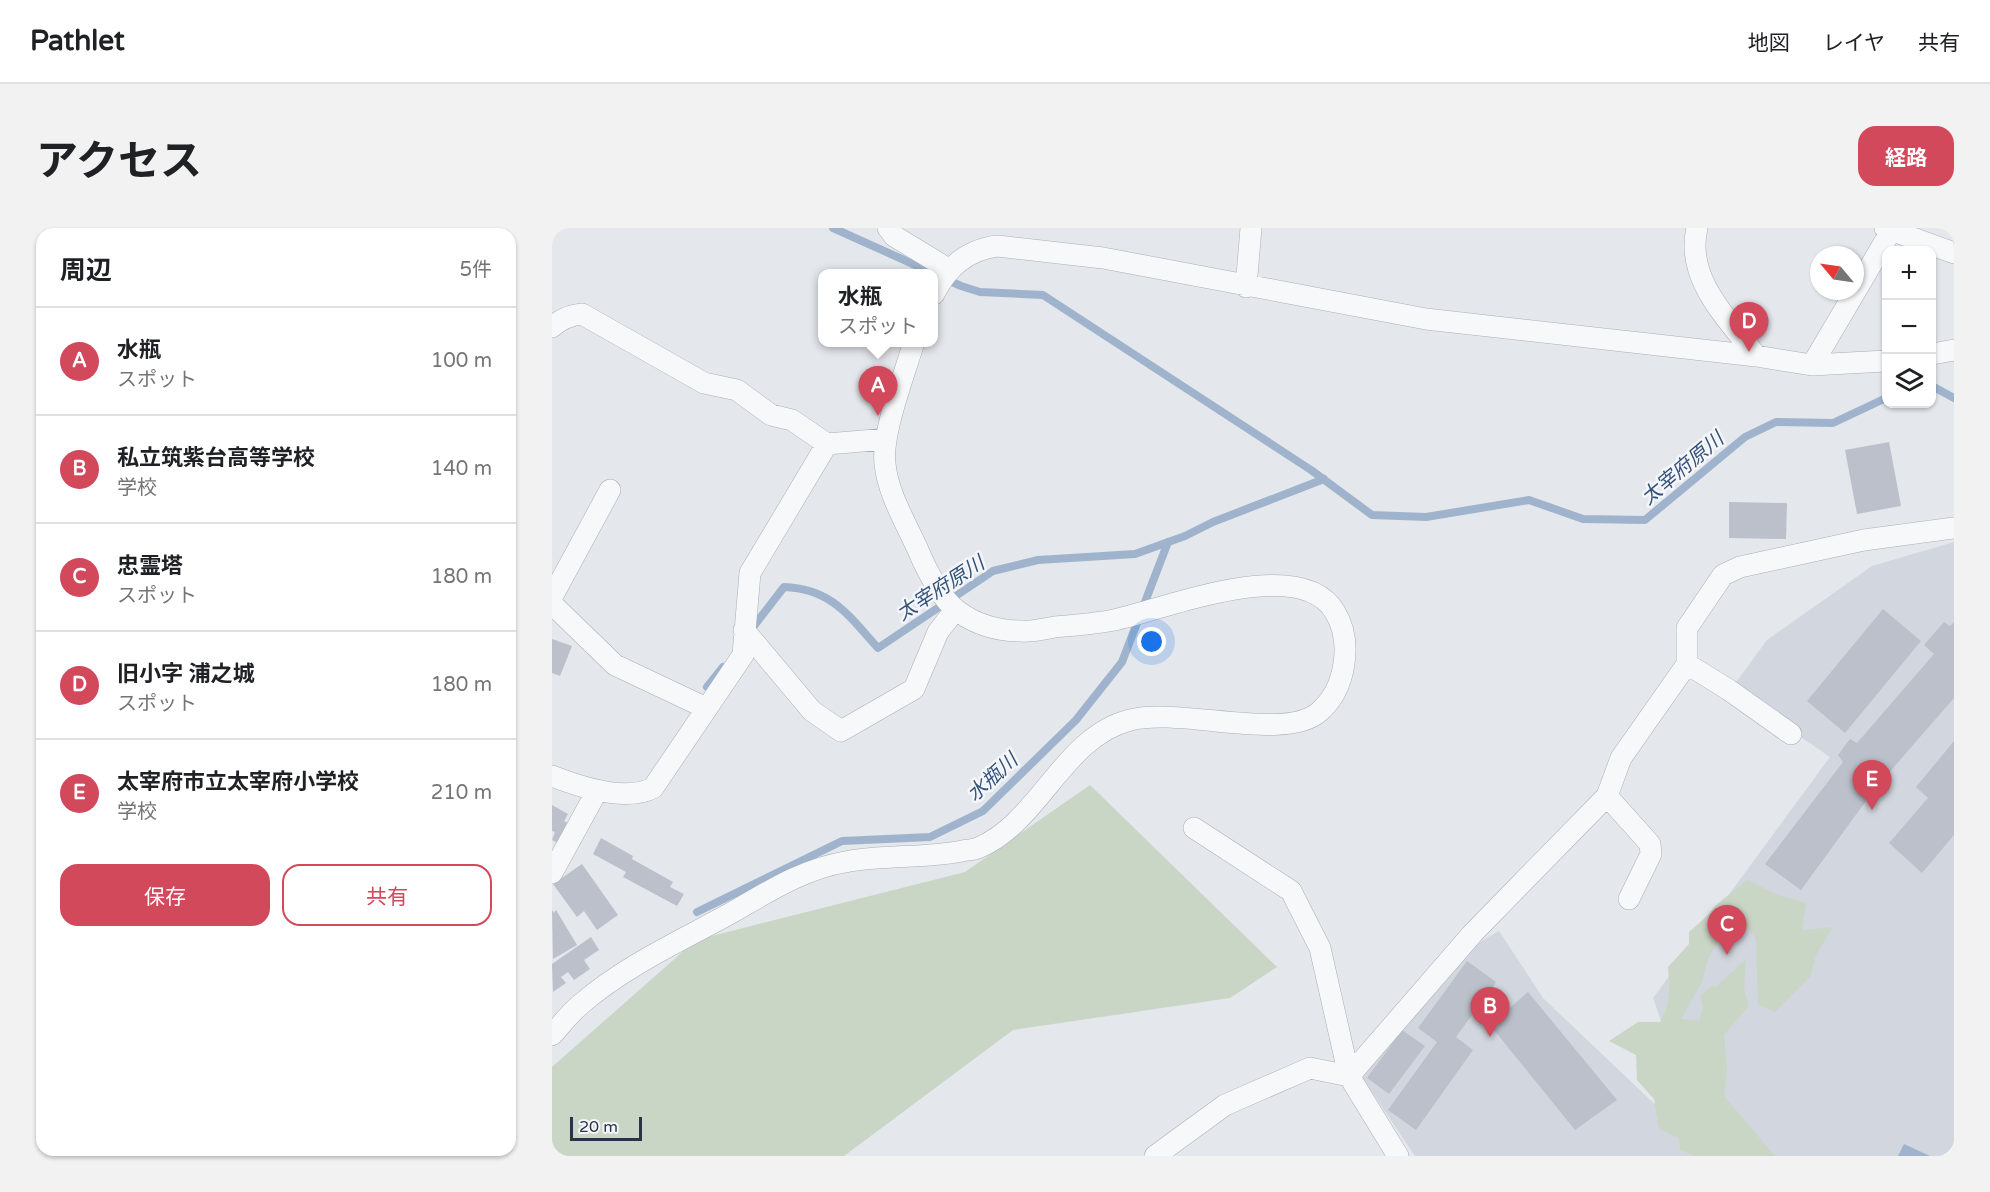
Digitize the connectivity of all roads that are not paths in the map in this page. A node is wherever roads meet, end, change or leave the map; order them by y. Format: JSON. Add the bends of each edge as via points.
{"nodes":[{"id":1,"x":888,"y":228,"type":"edge"},
{"id":2,"x":1251,"y":228,"type":"edge"},
{"id":3,"x":1697,"y":228,"type":"edge"},
{"id":4,"x":1888,"y":230,"type":"edge"},
{"id":5,"x":1954,"y":253,"type":"edge"},
{"id":6,"x":950,"y":270,"type":"junction"},
{"id":7,"x":938,"y":287,"type":"edge"},
{"id":8,"x":1246,"y":287,"type":"junction"},
{"id":9,"x":552,"y":327,"type":"edge"},
{"id":10,"x":913,"y":347,"type":"edge"},
{"id":11,"x":1954,"y":350,"type":"edge"},
{"id":12,"x":1936,"y":353,"type":"edge"},
{"id":13,"x":1756,"y":356,"type":"junction"},
{"id":14,"x":1882,"y":361,"type":"edge"},
{"id":15,"x":1812,"y":365,"type":"junction"},
{"id":16,"x":886,"y":439,"type":"junction"},
{"id":17,"x":827,"y":444,"type":"junction"},
{"id":18,"x":610,"y":490,"type":"dead end"},
{"id":19,"x":1954,"y":528,"type":"edge"},
{"id":20,"x":552,"y":597,"type":"edge"},
{"id":21,"x":552,"y":604,"type":"edge"},
{"id":22,"x":955,"y":610,"type":"junction"},
{"id":23,"x":744,"y":630,"type":"junction"},
{"id":24,"x":1688,"y":664,"type":"junction"},
{"id":25,"x":706,"y":708,"type":"junction"},
{"id":26,"x":1791,"y":734,"type":"dead end"},
{"id":27,"x":552,"y":777,"type":"edge"},
{"id":28,"x":597,"y":791,"type":"junction"},
{"id":29,"x":1607,"y":796,"type":"junction"},
{"id":30,"x":1194,"y":828,"type":"dead end"},
{"id":31,"x":552,"y":873,"type":"edge"},
{"id":32,"x":1629,"y":899,"type":"dead end"},
{"id":33,"x":552,"y":1035,"type":"edge"},
{"id":34,"x":1349,"y":1076,"type":"junction"},
{"id":35,"x":1155,"y":1156,"type":"edge"},
{"id":36,"x":1398,"y":1156,"type":"edge"}],
"edges":[{"from":1,"to":6,"type":"street","via":[[894,236]]},
{"from":2,"to":8,"type":"street"},
{"from":3,"to":13,"type":"street","via":[[1694,240],[1708,295]]},
{"from":4,"to":5,"type":"street"},
{"from":4,"to":15,"type":"street"},
{"from":6,"to":7,"type":"street"},
{"from":6,"to":8,"type":"street","via":[[962,258],[997,246],[1103,258]]},
{"from":8,"to":13,"type":"street","via":[[1426,319]]},
{"from":9,"to":17,"type":"street","via":[[582,314],[704,383],[737,390],[771,415],[792,420]]},
{"from":10,"to":16,"type":"street"},
{"from":11,"to":12,"type":"street"},
{"from":13,"to":15,"type":"street"},
{"from":14,"to":15,"type":"street"},
{"from":16,"to":17,"type":"street"},
{"from":16,"to":22,"type":"street","via":[[884,462],[889,483],[928,572]]},
{"from":17,"to":23,"type":"street","via":[[750,573]]},
{"from":18,"to":20,"type":"street"},
{"from":19,"to":24,"type":"street","via":[[1864,540],[1740,567],[1723,575],[1687,628]]},
{"from":21,"to":25,"type":"street","via":[[615,665]]},
{"from":22,"to":23,"type":"street","via":[[938,632],[914,689],[842,730],[812,711]]},
{"from":22,"to":33,"type":"street","via":[[984,626],[1023,632],[1112,620],[1238,587],[1279,585],[1310,589],[1334,609],[1346,639],[1343,668],[1334,694],[1317,714],[1290,724],[1178,716],[1129,720],[1100,733],[1067,761],[1015,824],[978,848],[942,855],[848,861],[807,871],[622,973],[578,1006]]},
{"from":23,"to":25,"type":"street","via":[[743,655]]},
{"from":24,"to":26,"type":"street"},
{"from":24,"to":29,"type":"street","via":[[1621,758]]},
{"from":25,"to":28,"type":"street","via":[[653,788],[642,793]]},
{"from":27,"to":28,"type":"street"},
{"from":28,"to":31,"type":"street"},
{"from":29,"to":32,"type":"street","via":[[1650,844],[1651,854]]},
{"from":29,"to":34,"type":"street","via":[[1473,933]]},
{"from":30,"to":34,"type":"street","via":[[1291,891],[1320,948]]},
{"from":34,"to":35,"type":"street","via":[[1310,1068],[1225,1105]]},
{"from":34,"to":36,"type":"street"}]}
